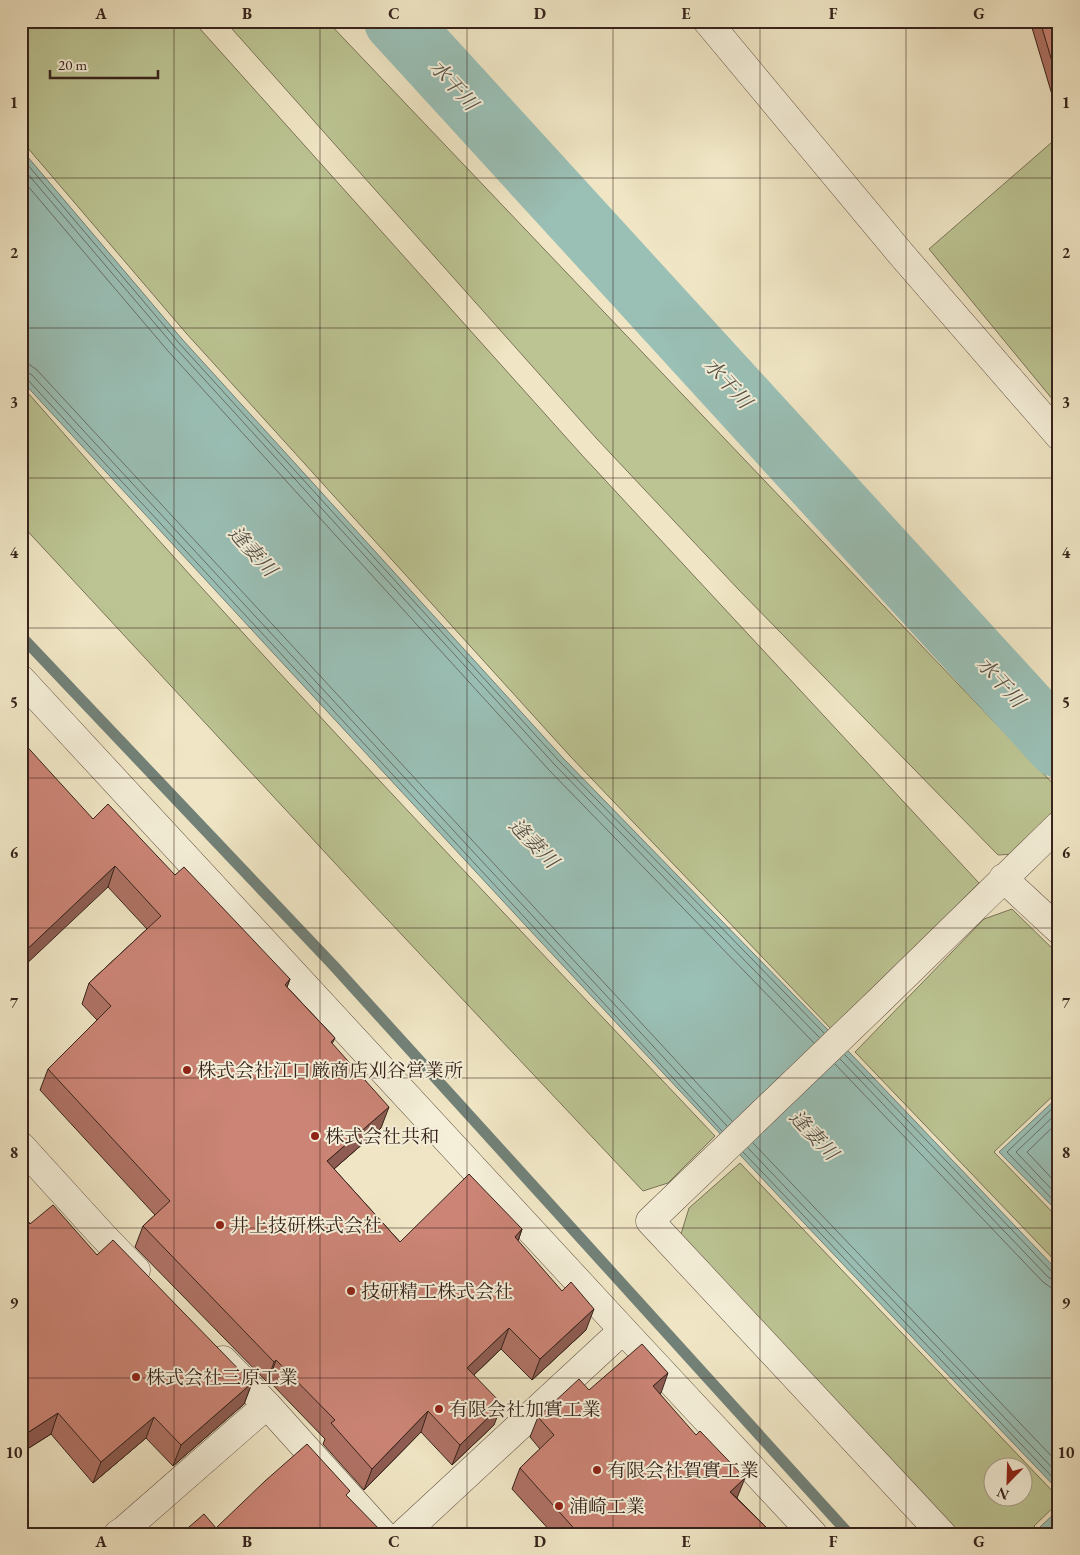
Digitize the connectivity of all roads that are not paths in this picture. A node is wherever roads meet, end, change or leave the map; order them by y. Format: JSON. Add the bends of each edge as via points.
{"nodes":[{"id":1,"x":707,"y":21,"type":"edge"},
{"id":2,"x":1059,"y":436,"type":"edge"},
{"id":3,"x":21,"y":679,"type":"edge"},
{"id":4,"x":1058,"y":825,"type":"edge"},
{"id":5,"x":1003,"y":878,"type":"junction"},
{"id":6,"x":1059,"y":930,"type":"edge"},
{"id":7,"x":21,"y":1146,"type":"edge"},
{"id":8,"x":150,"y":1285,"type":"edge"},
{"id":9,"x":623,"y":1330,"type":"junction"},
{"id":10,"x":205,"y":1342,"type":"edge"},
{"id":11,"x":266,"y":1405,"type":"junction"},
{"id":12,"x":118,"y":1534,"type":"edge"},
{"id":13,"x":383,"y":1534,"type":"edge"},
{"id":14,"x":403,"y":1534,"type":"edge"},
{"id":15,"x":813,"y":1534,"type":"edge"},
{"id":16,"x":942,"y":1534,"type":"edge"}],
"edges":[{"from":1,"to":2,"type":"street"},
{"from":3,"to":9,"type":"street"},
{"from":4,"to":5,"type":"street"},
{"from":5,"to":6,"type":"street"},
{"from":5,"to":16,"type":"street","via":[[650,1221]]},
{"from":7,"to":8,"type":"street"},
{"from":9,"to":14,"type":"street"},
{"from":9,"to":15,"type":"street"},
{"from":10,"to":11,"type":"street"},
{"from":11,"to":12,"type":"street"},
{"from":11,"to":13,"type":"street"}]}
